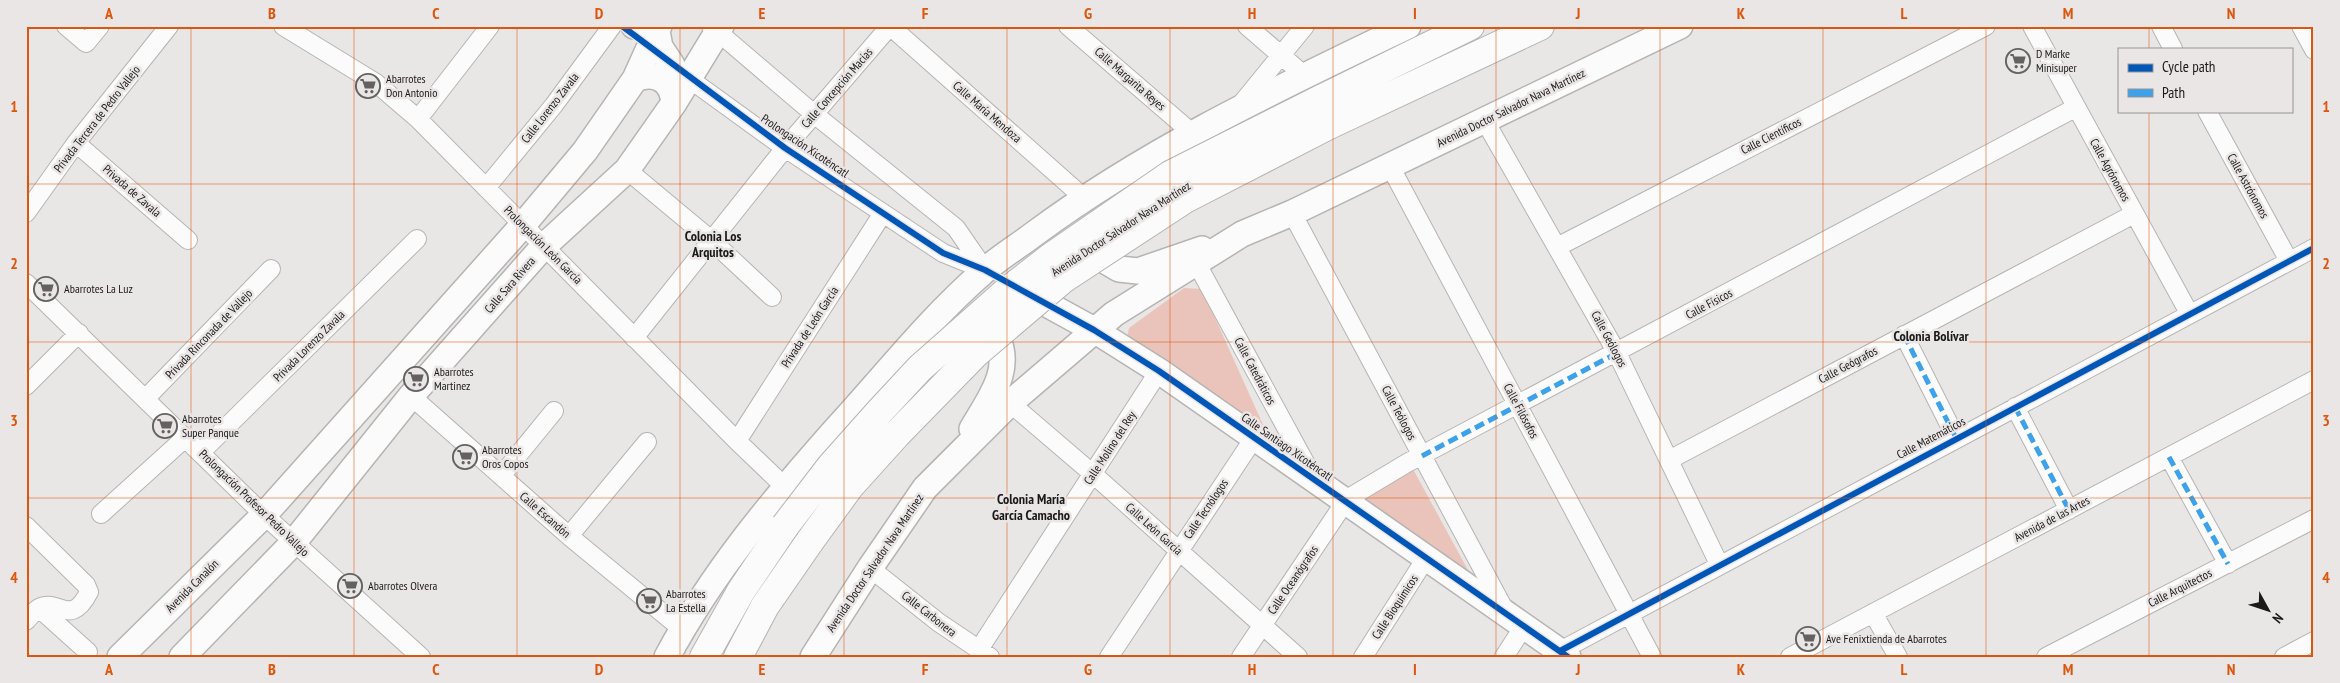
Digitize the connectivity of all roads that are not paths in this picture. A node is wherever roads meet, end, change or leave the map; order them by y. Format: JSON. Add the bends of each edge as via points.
{"nodes":[{"id":1,"x":66,"y":26,"type":"edge"},
{"id":2,"x":100,"y":26,"type":"edge"},
{"id":3,"x":169,"y":26,"type":"edge"},
{"id":4,"x":283,"y":26,"type":"edge"},
{"id":5,"x":490,"y":26,"type":"edge"},
{"id":6,"x":612,"y":26,"type":"edge"},
{"id":7,"x":622,"y":26,"type":"edge"},
{"id":8,"x":890,"y":26,"type":"edge"},
{"id":9,"x":1068,"y":26,"type":"edge"},
{"id":10,"x":1247,"y":26,"type":"edge"},
{"id":11,"x":1305,"y":26,"type":"edge"},
{"id":12,"x":1408,"y":26,"type":"edge"},
{"id":13,"x":1470,"y":26,"type":"edge"},
{"id":14,"x":1680,"y":26,"type":"edge"},
{"id":15,"x":1986,"y":26,"type":"edge"},
{"id":16,"x":2032,"y":26,"type":"edge"},
{"id":17,"x":2161,"y":26,"type":"edge"},
{"id":18,"x":2301,"y":26,"type":"edge"},
{"id":19,"x":1540,"y":27,"type":"edge"},
{"id":20,"x":717,"y":28,"type":"edge"},
{"id":21,"x":648,"y":31,"type":"edge"},
{"id":22,"x":2172,"y":48,"type":"edge"},
{"id":23,"x":2314,"y":50,"type":"edge"},
{"id":24,"x":1281,"y":56,"type":"junction"},
{"id":25,"x":681,"y":72,"type":"junction"},
{"id":26,"x":1304,"y":76,"type":"junction"},
{"id":27,"x":635,"y":79,"type":"junction"},
{"id":28,"x":674,"y":103,"type":"junction"},
{"id":29,"x":1238,"y":108,"type":"junction"},
{"id":30,"x":2075,"y":108,"type":"junction"},
{"id":31,"x":2208,"y":112,"type":"edge"},
{"id":32,"x":814,"y":114,"type":"junction"},
{"id":33,"x":418,"y":119,"type":"junction"},
{"id":34,"x":1484,"y":121,"type":"junction"},
{"id":35,"x":1192,"y":133,"type":"junction"},
{"id":36,"x":76,"y":143,"type":"junction"},
{"id":37,"x":785,"y":148,"type":"junction"},
{"id":38,"x":1390,"y":166,"type":"junction"},
{"id":39,"x":627,"y":170,"type":"junction"},
{"id":40,"x":1126,"y":172,"type":"junction"},
{"id":41,"x":486,"y":188,"type":"junction"},
{"id":42,"x":1083,"y":197,"type":"junction"},
{"id":43,"x":26,"y":213,"type":"edge"},
{"id":44,"x":883,"y":213,"type":"junction"},
{"id":45,"x":1292,"y":213,"type":"junction"},
{"id":46,"x":2134,"y":214,"type":"junction"},
{"id":47,"x":523,"y":225,"type":"junction"},
{"id":48,"x":1242,"y":234,"type":"junction"},
{"id":49,"x":417,"y":239,"type":"dead end"},
{"id":50,"x":188,"y":240,"type":"dead end"},
{"id":51,"x":711,"y":240,"type":"junction"},
{"id":52,"x":1557,"y":246,"type":"junction"},
{"id":53,"x":544,"y":247,"type":"junction"},
{"id":54,"x":2314,"y":248,"type":"edge"},
{"id":55,"x":2289,"y":261,"type":"junction"},
{"id":56,"x":1197,"y":264,"type":"junction"},
{"id":57,"x":271,"y":269,"type":"dead end"},
{"id":58,"x":985,"y":270,"type":"junction"},
{"id":59,"x":26,"y":283,"type":"edge"},
{"id":60,"x":772,"y":297,"type":"dead end"},
{"id":61,"x":2189,"y":313,"type":"junction"},
{"id":62,"x":1094,"y":330,"type":"junction"},
{"id":63,"x":79,"y":333,"type":"junction"},
{"id":64,"x":1904,"y":335,"type":"junction"},
{"id":65,"x":634,"y":338,"type":"junction"},
{"id":66,"x":911,"y":346,"type":"junction"},
{"id":67,"x":1617,"y":353,"type":"junction"},
{"id":68,"x":1159,"y":371,"type":"junction"},
{"id":69,"x":2314,"y":380,"type":"edge"},
{"id":70,"x":26,"y":386,"type":"edge"},
{"id":71,"x":411,"y":396,"type":"junction"},
{"id":72,"x":146,"y":398,"type":"junction"},
{"id":73,"x":1010,"y":403,"type":"junction"},
{"id":74,"x":1518,"y":405,"type":"junction"},
{"id":75,"x":2014,"y":407,"type":"junction"},
{"id":76,"x":554,"y":411,"type":"dead end"},
{"id":77,"x":185,"y":438,"type":"junction"},
{"id":78,"x":1254,"y":438,"type":"junction"},
{"id":79,"x":1956,"y":438,"type":"junction"},
{"id":80,"x":736,"y":441,"type":"junction"},
{"id":81,"x":646,"y":442,"type":"dead end"},
{"id":82,"x":201,"y":452,"type":"junction"},
{"id":83,"x":1422,"y":456,"type":"junction"},
{"id":84,"x":955,"y":457,"type":"junction"},
{"id":85,"x":2169,"y":457,"type":"junction"},
{"id":86,"x":1669,"y":460,"type":"junction"},
{"id":87,"x":1093,"y":474,"type":"junction"},
{"id":88,"x":501,"y":476,"type":"junction"},
{"id":89,"x":1313,"y":477,"type":"junction"},
{"id":90,"x":785,"y":487,"type":"junction"},
{"id":91,"x":1345,"y":502,"type":"junction"},
{"id":92,"x":2069,"y":510,"type":"junction"},
{"id":93,"x":101,"y":514,"type":"dead end"},
{"id":94,"x":264,"y":515,"type":"junction"},
{"id":95,"x":2314,"y":519,"type":"edge"},
{"id":96,"x":26,"y":526,"type":"edge"},
{"id":97,"x":569,"y":536,"type":"junction"},
{"id":98,"x":294,"y":542,"type":"junction"},
{"id":99,"x":1178,"y":551,"type":"junction"},
{"id":100,"x":1426,"y":558,"type":"junction"},
{"id":101,"x":1719,"y":564,"type":"junction"},
{"id":102,"x":2228,"y":564,"type":"junction"},
{"id":103,"x":870,"y":568,"type":"junction"},
{"id":104,"x":38,"y":608,"type":"junction"},
{"id":105,"x":1629,"y":613,"type":"junction"},
{"id":106,"x":1873,"y":613,"type":"junction"},
{"id":107,"x":1514,"y":619,"type":"junction"},
{"id":108,"x":26,"y":621,"type":"edge"},
{"id":109,"x":1262,"y":625,"type":"junction"},
{"id":110,"x":682,"y":629,"type":"junction"},
{"id":111,"x":2314,"y":641,"type":"edge"},
{"id":112,"x":88,"y":652,"type":"dead end"},
{"id":113,"x":984,"y":654,"type":"edge"},
{"id":114,"x":1564,"y":654,"type":"edge"},
{"id":115,"x":705,"y":655,"type":"edge"},
{"id":116,"x":120,"y":657,"type":"edge"},
{"id":117,"x":182,"y":657,"type":"edge"},
{"id":118,"x":421,"y":657,"type":"edge"},
{"id":119,"x":667,"y":657,"type":"edge"},
{"id":120,"x":738,"y":657,"type":"edge"},
{"id":121,"x":814,"y":657,"type":"edge"},
{"id":122,"x":1109,"y":657,"type":"edge"},
{"id":123,"x":1241,"y":657,"type":"edge"},
{"id":124,"x":1298,"y":657,"type":"edge"},
{"id":125,"x":1363,"y":657,"type":"edge"},
{"id":126,"x":1504,"y":657,"type":"edge"},
{"id":127,"x":1652,"y":657,"type":"edge"},
{"id":128,"x":1790,"y":657,"type":"edge"},
{"id":129,"x":1898,"y":657,"type":"edge"},
{"id":130,"x":2046,"y":657,"type":"edge"},
{"id":131,"x":2284,"y":657,"type":"edge"}],
"edges":[{"from":1,"to":2,"type":"street","via":[[86,43]]},
{"from":3,"to":36,"type":"street","name":"Privada Tercera de Pedro Vallejo"},
{"from":4,"to":33,"type":"street","name":"Prolongación León García","via":[[376,83]]},
{"from":5,"to":33,"type":"street"},
{"from":6,"to":41,"type":"street","name":"Calle Lorenzo Zavala","via":[[554,105]]},
{"from":7,"to":21,"type":"street"},
{"from":8,"to":32,"type":"street","name":"Calle Concepción Macías"},
{"from":8,"to":42,"type":"street","name":"Calle María Mendoza"},
{"from":9,"to":35,"type":"street","name":"Calle Margarita Reyes"},
{"from":10,"to":24,"type":"street"},
{"from":11,"to":24,"type":"street"},
{"from":12,"to":26,"type":"main road"},
{"from":13,"to":115,"type":"highway","name":"Avenida Doctor Salvador Nava Martínez","bridge":true,"via":[[1170,175],[1006,292],[920,368],[831,466],[741,591]]},
{"from":14,"to":34,"type":"main road","name":"Avenida Doctor Salvador Nava Martínez"},
{"from":15,"to":52,"type":"street","name":"Calle Científicos"},
{"from":16,"to":30,"type":"street","name":"Calle Agrónomos"},
{"from":17,"to":22,"type":"street"},
{"from":18,"to":23,"type":"street"},
{"from":19,"to":120,"type":"highway","name":"Avenida Doctor Salvador Nava Martínez","bridge":true,"via":[[1329,125],[1185,199],[1063,279],[976,353],[850,486],[765,606]]},
{"from":20,"to":25,"type":"main road","name":"Calle Sara Rivera"},
{"from":20,"to":32,"type":"street"},
{"from":21,"to":25,"type":"main road"},
{"from":21,"to":27,"type":"main road"},
{"from":24,"to":26,"type":"street"},
{"from":24,"to":29,"type":"street"},
{"from":25,"to":28,"type":"main road","name":"Calle Sara Rivera"},
{"from":25,"to":37,"type":"street","name":"Prolongación Xicoténcatl"},
{"from":26,"to":29,"type":"main road"},
{"from":27,"to":28,"type":"main road","via":[[646,75],[660,78],[670,87]]},
{"from":27,"to":47,"type":"main road","via":[[585,151]]},
{"from":28,"to":39,"type":"main road","name":"Calle Sara Rivera"},
{"from":29,"to":35,"type":"main road"},
{"from":30,"to":46,"type":"street","name":"Calle Agrónomos"},
{"from":30,"to":67,"type":"street","name":"Calle Físicos"},
{"from":31,"to":55,"type":"street","name":"Calle Astrónomos"},
{"from":32,"to":37,"type":"street","name":"Calle Concepción Macías"},
{"from":32,"to":58,"type":"street","via":[[956,228]]},
{"from":33,"to":41,"type":"street","name":"Prolongación León García"},
{"from":34,"to":38,"type":"main road","name":"Avenida Doctor Salvador Nava Martínez"},
{"from":34,"to":52,"type":"street","name":"Calle Geólogos"},
{"from":35,"to":40,"type":"main road"},
{"from":36,"to":43,"type":"street","name":"Privada Tercera de Pedro Vallejo"},
{"from":36,"to":50,"type":"street","name":"Privada de Zavala"},
{"from":37,"to":44,"type":"street","name":"Prolongación Xicoténcatl"},
{"from":37,"to":51,"type":"street","name":"Calle Concepción Macías"},
{"from":38,"to":45,"type":"main road","name":"Avenida Doctor Salvador Nava Martínez"},
{"from":38,"to":74,"type":"street","name":"Calle Filósofos"},
{"from":39,"to":51,"type":"street"},
{"from":39,"to":53,"type":"main road","name":"Calle Sara Rivera"},
{"from":40,"to":42,"type":"main road"},
{"from":40,"to":48,"type":"main road","via":[[1086,214],[1085,232],[1096,255],[1119,269],[1138,272]]},
{"from":41,"to":47,"type":"street","name":"Prolongación León García"},
{"from":42,"to":58,"type":"main road"},
{"from":44,"to":58,"type":"street","name":"Prolongación Xicoténcatl","via":[[943,253]]},
{"from":44,"to":80,"type":"street","name":"Privada de León García"},
{"from":45,"to":48,"type":"main road","name":"Avenida Doctor Salvador Nava Martínez"},
{"from":45,"to":83,"type":"street","name":"Calle Teólogos"},
{"from":46,"to":61,"type":"street","name":"Calle Agrónomos"},
{"from":46,"to":64,"type":"street","name":"Calle Geógrafos"},
{"from":47,"to":53,"type":"street","name":"Prolongación León García"},
{"from":47,"to":94,"type":"main road"},
{"from":48,"to":56,"type":"main road","name":"Avenida Doctor Salvador Nava Martínez"},
{"from":49,"to":82,"type":"street","name":"Privada Lorenzo Zavala"},
{"from":51,"to":60,"type":"street"},
{"from":51,"to":65,"type":"street","name":"Calle Concepción Macías"},
{"from":52,"to":67,"type":"street","name":"Calle Geólogos"},
{"from":53,"to":65,"type":"street","name":"Prolongación León García"},
{"from":53,"to":71,"type":"main road","name":"Calle Sara Rivera"},
{"from":54,"to":55,"type":"street","name":"Calle Matemáticos"},
{"from":55,"to":61,"type":"street","name":"Calle Matemáticos"},
{"from":56,"to":62,"type":"main road","name":"Avenida Doctor Salvador Nava Martínez","via":[[1114,314]]},
{"from":56,"to":89,"type":"street","name":"Calle Catedráticos"},
{"from":57,"to":72,"type":"street","name":"Privada Rinconada de Vallejo"},
{"from":58,"to":62,"type":"main road","name":"Calle Santiago Xicoténcatl"},
{"from":58,"to":66,"type":"main road"},
{"from":59,"to":63,"type":"street","name":"Prolongación Profesor Pedro Vallejo"},
{"from":61,"to":75,"type":"street","name":"Calle Matemáticos"},
{"from":62,"to":68,"type":"main road","name":"Calle Santiago Xicoténcatl"},
{"from":62,"to":73,"type":"main road","name":"Avenida Doctor Salvador Nava Martínez"},
{"from":63,"to":70,"type":"street"},
{"from":63,"to":72,"type":"street","name":"Prolongación Profesor Pedro Vallejo"},
{"from":64,"to":79,"type":"street"},
{"from":64,"to":86,"type":"street","name":"Calle Geógrafos"},
{"from":65,"to":80,"type":"street","name":"Prolongación León García"},
{"from":66,"to":84,"type":"main road","via":[[960,309],[967,308],[990,323],[1001,345],[1004,367]]},
{"from":66,"to":90,"type":"main road"},
{"from":67,"to":74,"type":"street","name":"Calle Físicos"},
{"from":67,"to":86,"type":"street","name":"Calle Geólogos"},
{"from":68,"to":78,"type":"main road","name":"Calle Santiago Xicoténcatl"},
{"from":68,"to":87,"type":"street","name":"Calle Molino del Rey"},
{"from":69,"to":85,"type":"street","name":"Avenida de las Artes"},
{"from":71,"to":88,"type":"street","name":"Calle Escandón"},
{"from":71,"to":98,"type":"main road","name":"Calle Sara Rivera"},
{"from":72,"to":77,"type":"street","name":"Prolongación Profesor Pedro Vallejo"},
{"from":73,"to":84,"type":"main road","name":"Avenida Doctor Salvador Nava Martínez"},
{"from":73,"to":87,"type":"street","name":"Calle León García"},
{"from":74,"to":83,"type":"street","name":"Calle Físicos"},
{"from":74,"to":105,"type":"street","name":"Calle Filósofos"},
{"from":75,"to":79,"type":"street","name":"Calle Matemáticos"},
{"from":75,"to":92,"type":"street"},
{"from":76,"to":88,"type":"street"},
{"from":77,"to":82,"type":"street","name":"Prolongación Profesor Pedro Vallejo"},
{"from":77,"to":93,"type":"street"},
{"from":78,"to":89,"type":"main road","name":"Calle Santiago Xicoténcatl"},
{"from":78,"to":99,"type":"street","name":"Calle Tecnólogos"},
{"from":79,"to":101,"type":"street","name":"Calle Matemáticos"},
{"from":80,"to":90,"type":"street","name":"Prolongación León García"},
{"from":81,"to":97,"type":"street"},
{"from":82,"to":94,"type":"street","name":"Prolongación Profesor Pedro Vallejo"},
{"from":83,"to":91,"type":"street","name":"Calle Físicos"},
{"from":83,"to":107,"type":"street","name":"Calle Teólogos"},
{"from":84,"to":103,"type":"main road","name":"Avenida Doctor Salvador Nava Martínez","via":[[925,488]]},
{"from":85,"to":92,"type":"street","name":"Avenida de las Artes"},
{"from":85,"to":102,"type":"street"},
{"from":86,"to":101,"type":"street","name":"Calle Geólogos"},
{"from":87,"to":99,"type":"street","name":"Calle León García"},
{"from":87,"to":113,"type":"street","name":"Calle Molino del Rey"},
{"from":88,"to":97,"type":"street","name":"Calle Escandón"},
{"from":89,"to":91,"type":"main road","name":"Calle Santiago Xicoténcatl"},
{"from":90,"to":110,"type":"main road","via":[[724,566]]},
{"from":91,"to":100,"type":"main road","name":"Calle Santiago Xicoténcatl"},
{"from":91,"to":109,"type":"street","name":"Calle Oceanógrafos"},
{"from":92,"to":106,"type":"street","name":"Avenida de las Artes"},
{"from":94,"to":98,"type":"street","name":"Prolongación Profesor Pedro Vallejo"},
{"from":94,"to":116,"type":"main road","name":"Avenida Canalón"},
{"from":95,"to":102,"type":"street","name":"Calle Arquitectos"},
{"from":96,"to":104,"type":"street","via":[[86,585],[88,592],[84,602],[67,611],[46,606]]},
{"from":97,"to":110,"type":"street","name":"Calle Escandón"},
{"from":98,"to":117,"type":"main road"},
{"from":98,"to":118,"type":"street","name":"Prolongación Profesor Pedro Vallejo"},
{"from":99,"to":109,"type":"street","name":"Calle León García"},
{"from":99,"to":122,"type":"street","name":"Calle Tecnólogos"},
{"from":100,"to":107,"type":"main road","name":"Calle Santiago Xicoténcatl"},
{"from":100,"to":125,"type":"street","name":"Calle Bioquímicos"},
{"from":101,"to":105,"type":"street","name":"Calle Matemáticos"},
{"from":102,"to":130,"type":"street","name":"Calle Arquitectos"},
{"from":103,"to":113,"type":"street","name":"Calle Carbonera"},
{"from":103,"to":121,"type":"main road","name":"Avenida Doctor Salvador Nava Martínez"},
{"from":104,"to":108,"type":"street"},
{"from":104,"to":112,"type":"street"},
{"from":105,"to":114,"type":"street","name":"Calle Matemáticos"},
{"from":105,"to":127,"type":"street","name":"Calle Filósofos"},
{"from":106,"to":128,"type":"street","name":"Avenida de las Artes"},
{"from":106,"to":129,"type":"street"},
{"from":107,"to":114,"type":"main road","name":"Calle Santiago Xicoténcatl"},
{"from":107,"to":126,"type":"street"},
{"from":109,"to":123,"type":"street","name":"Calle Oceanógrafos"},
{"from":109,"to":124,"type":"street","name":"Calle León García"},
{"from":110,"to":119,"type":"main road"},
{"from":111,"to":131,"type":"street"}]}
